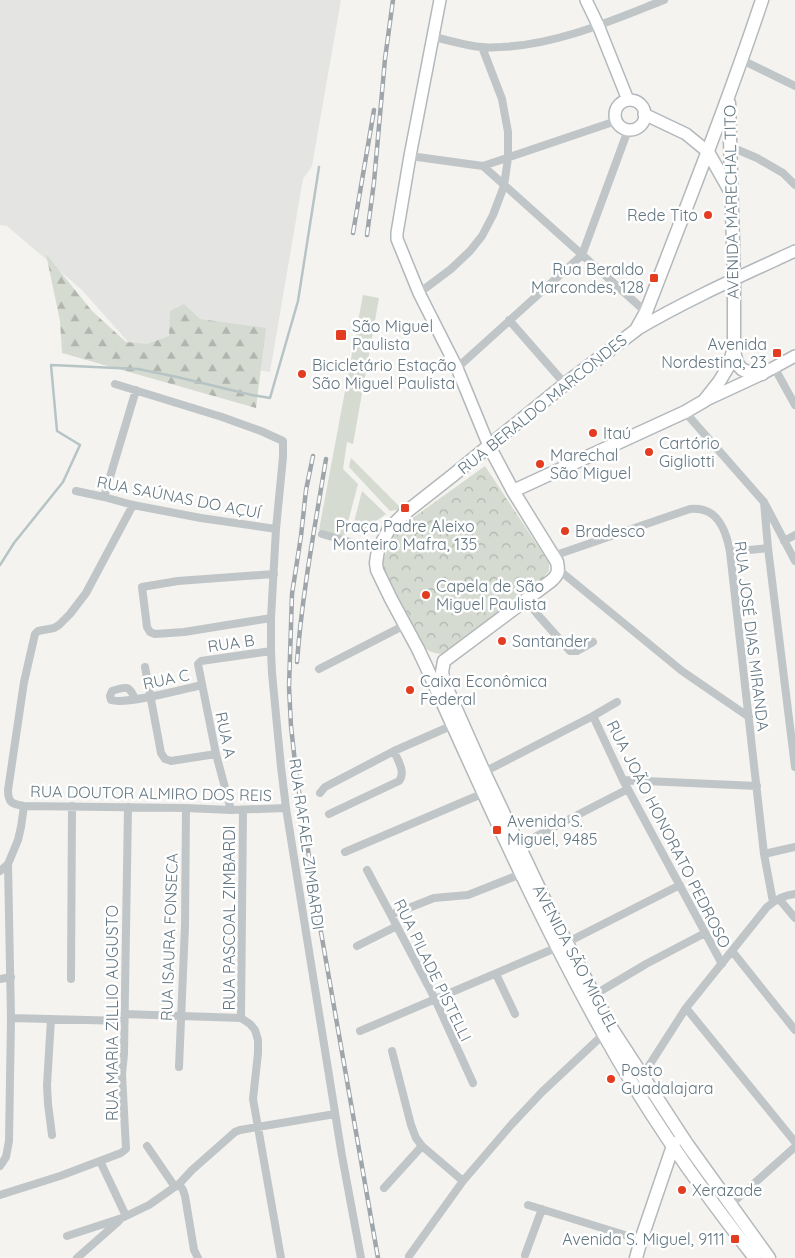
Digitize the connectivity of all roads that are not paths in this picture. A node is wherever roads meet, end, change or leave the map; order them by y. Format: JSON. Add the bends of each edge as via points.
{"nodes":[{"id":1,"x":440,"y":0,"type":"edge"},
{"id":2,"x":586,"y":0,"type":"edge"},
{"id":3,"x":664,"y":0,"type":"edge"},
{"id":4,"x":762,"y":0,"type":"edge"},
{"id":5,"x":598,"y":25,"type":"junction"},
{"id":6,"x":433,"y":37,"type":"junction"},
{"id":7,"x":482,"y":47,"type":"junction"},
{"id":8,"x":742,"y":60,"type":"junction"},
{"id":9,"x":795,"y":86,"type":"edge"},
{"id":10,"x":728,"y":96,"type":"junction"},
{"id":11,"x":628,"y":100,"type":"junction"},
{"id":12,"x":644,"y":114,"type":"junction"},
{"id":13,"x":616,"y":121,"type":"junction"},
{"id":14,"x":628,"y":130,"type":"junction"},
{"id":15,"x":731,"y":147,"type":"junction"},
{"id":16,"x":708,"y":152,"type":"junction"},
{"id":17,"x":410,"y":156,"type":"junction"},
{"id":18,"x":508,"y":158,"type":"junction"},
{"id":19,"x":483,"y":166,"type":"junction"},
{"id":20,"x":795,"y":185,"type":"edge"},
{"id":21,"x":504,"y":186,"type":"junction"},
{"id":22,"x":731,"y":192,"type":"junction"},
{"id":23,"x":795,"y":251,"type":"edge"},
{"id":24,"x":582,"y":255,"type":"junction"},
{"id":25,"x":734,"y":279,"type":"junction"},
{"id":26,"x":420,"y":293,"type":"junction"},
{"id":27,"x":646,"y":312,"type":"junction"},
{"id":28,"x":509,"y":320,"type":"junction"},
{"id":29,"x":636,"y":330,"type":"junction"},
{"id":30,"x":734,"y":349,"type":"junction"},
{"id":31,"x":795,"y":356,"type":"edge"},
{"id":32,"x":774,"y":367,"type":"junction"},
{"id":33,"x":456,"y":368,"type":"junction"},
{"id":34,"x":762,"y":374,"type":"junction"},
{"id":35,"x":115,"y":384,"type":"dead end"},
{"id":36,"x":565,"y":384,"type":"junction"},
{"id":37,"x":136,"y":390,"type":"junction"},
{"id":38,"x":704,"y":401,"type":"junction"},
{"id":39,"x":795,"y":405,"type":"edge"},
{"id":40,"x":685,"y":412,"type":"junction"},
{"id":41,"x":489,"y":446,"type":"junction"},
{"id":42,"x":76,"y":491,"type":"dead end"},
{"id":43,"x":513,"y":491,"type":"junction"},
{"id":44,"x":104,"y":497,"type":"junction"},
{"id":45,"x":764,"y":502,"type":"junction"},
{"id":46,"x":133,"y":505,"type":"junction"},
{"id":47,"x":276,"y":529,"type":"junction"},
{"id":48,"x":322,"y":534,"type":"dead end"},
{"id":49,"x":795,"y":535,"type":"edge"},
{"id":50,"x":784,"y":540,"type":"junction"},
{"id":51,"x":768,"y":548,"type":"junction"},
{"id":52,"x":378,"y":550,"type":"junction"},
{"id":53,"x":730,"y":552,"type":"junction"},
{"id":54,"x":553,"y":556,"type":"junction"},
{"id":55,"x":795,"y":560,"type":"edge"},
{"id":56,"x":559,"y":570,"type":"junction"},
{"id":57,"x":274,"y":574,"type":"junction"},
{"id":58,"x":526,"y":599,"type":"junction"},
{"id":59,"x":271,"y":618,"type":"junction"},
{"id":60,"x":405,"y":625,"type":"junction"},
{"id":61,"x":594,"y":642,"type":"dead end"},
{"id":62,"x":418,"y":649,"type":"junction"},
{"id":63,"x":271,"y":651,"type":"junction"},
{"id":64,"x":444,"y":661,"type":"junction"},
{"id":65,"x":197,"y":666,"type":"joint"},
{"id":66,"x":145,"y":667,"type":"dead end"},
{"id":67,"x":319,"y":669,"type":"dead end"},
{"id":68,"x":202,"y":685,"type":"junction"},
{"id":69,"x":151,"y":697,"type":"junction"},
{"id":70,"x":135,"y":699,"type":"dead end"},
{"id":71,"x":617,"y":702,"type":"dead end"},
{"id":72,"x":593,"y":716,"type":"junction"},
{"id":73,"x":748,"y":716,"type":"junction"},
{"id":74,"x":453,"y":725,"type":"junction"},
{"id":75,"x":394,"y":752,"type":"junction"},
{"id":76,"x":216,"y":754,"type":"junction"},
{"id":77,"x":795,"y":767,"type":"edge"},
{"id":78,"x":484,"y":772,"type":"junction"},
{"id":79,"x":623,"y":780,"type":"junction"},
{"id":80,"x":757,"y":786,"type":"junction"},
{"id":81,"x":628,"y":789,"type":"junction"},
{"id":82,"x":320,"y":793,"type":"dead end"},
{"id":83,"x":484,"y":793,"type":"junction"},
{"id":84,"x":20,"y":805,"type":"junction"},
{"id":85,"x":72,"y":806,"type":"junction"},
{"id":86,"x":128,"y":807,"type":"junction"},
{"id":87,"x":186,"y":808,"type":"junction"},
{"id":88,"x":286,"y":808,"type":"junction"},
{"id":89,"x":231,"y":810,"type":"junction"},
{"id":90,"x":242,"y":810,"type":"junction"},
{"id":91,"x":329,"y":814,"type":"dead end"},
{"id":92,"x":519,"y":845,"type":"junction"},
{"id":93,"x":795,"y":848,"type":"edge"},
{"id":94,"x":345,"y":852,"type":"dead end"},
{"id":95,"x":764,"y":854,"type":"junction"},
{"id":96,"x":8,"y":864,"type":"junction"},
{"id":97,"x":367,"y":870,"type":"dead end"},
{"id":98,"x":0,"y":871,"type":"edge"},
{"id":99,"x":521,"y":874,"type":"junction"},
{"id":100,"x":680,"y":885,"type":"junction"},
{"id":101,"x":795,"y":894,"type":"edge"},
{"id":102,"x":776,"y":900,"type":"junction"},
{"id":103,"x":391,"y":914,"type":"junction"},
{"id":104,"x":795,"y":918,"type":"edge"},
{"id":105,"x":397,"y":926,"type":"junction"},
{"id":106,"x":705,"y":933,"type":"junction"},
{"id":107,"x":562,"y":945,"type":"junction"},
{"id":108,"x":358,"y":946,"type":"dead end"},
{"id":109,"x":732,"y":952,"type":"junction"},
{"id":110,"x":722,"y":964,"type":"junction"},
{"id":111,"x":496,"y":974,"type":"junction"},
{"id":112,"x":11,"y":978,"type":"junction"},
{"id":113,"x":0,"y":979,"type":"edge"},
{"id":114,"x":71,"y":979,"type":"dead end"},
{"id":115,"x":594,"y":995,"type":"junction"},
{"id":116,"x":434,"y":999,"type":"junction"},
{"id":117,"x":686,"y":1008,"type":"junction"},
{"id":118,"x":515,"y":1014,"type":"dead end"},
{"id":119,"x":181,"y":1015,"type":"junction"},
{"id":120,"x":11,"y":1018,"type":"junction"},
{"id":121,"x":124,"y":1018,"type":"junction"},
{"id":122,"x":241,"y":1018,"type":"junction"},
{"id":123,"x":51,"y":1019,"type":"junction"},
{"id":124,"x":795,"y":1030,"type":"edge"},
{"id":125,"x":360,"y":1031,"type":"dead end"},
{"id":126,"x":608,"y":1031,"type":"junction"},
{"id":127,"x":392,"y":1051,"type":"dead end"},
{"id":128,"x":179,"y":1067,"type":"dead end"},
{"id":129,"x":643,"y":1075,"type":"junction"},
{"id":130,"x":473,"y":1083,"type":"dead end"},
{"id":131,"x":335,"y":1114,"type":"junction"},
{"id":132,"x":259,"y":1128,"type":"junction"},
{"id":133,"x":678,"y":1132,"type":"junction"},
{"id":134,"x":52,"y":1135,"type":"dead end"},
{"id":135,"x":795,"y":1142,"type":"edge"},
{"id":136,"x":147,"y":1146,"type":"dead end"},
{"id":137,"x":422,"y":1146,"type":"junction"},
{"id":138,"x":672,"y":1147,"type":"junction"},
{"id":139,"x":795,"y":1147,"type":"edge"},
{"id":140,"x":100,"y":1161,"type":"junction"},
{"id":141,"x":0,"y":1166,"type":"edge"},
{"id":142,"x":463,"y":1181,"type":"junction"},
{"id":143,"x":177,"y":1185,"type":"junction"},
{"id":144,"x":384,"y":1188,"type":"dead end"},
{"id":145,"x":0,"y":1195,"type":"edge"},
{"id":146,"x":730,"y":1204,"type":"junction"},
{"id":147,"x":528,"y":1205,"type":"dead end"},
{"id":148,"x":542,"y":1209,"type":"junction"},
{"id":149,"x":124,"y":1217,"type":"junction"},
{"id":150,"x":67,"y":1236,"type":"dead end"},
{"id":151,"x":641,"y":1240,"type":"junction"},
{"id":152,"x":525,"y":1255,"type":"dead end"},
{"id":153,"x":409,"y":1256,"type":"dead end"},
{"id":154,"x":77,"y":1258,"type":"edge"},
{"id":155,"x":198,"y":1258,"type":"edge"},
{"id":156,"x":282,"y":1258,"type":"edge"},
{"id":157,"x":360,"y":1258,"type":"edge"},
{"id":158,"x":636,"y":1258,"type":"edge"},
{"id":159,"x":755,"y":1258,"type":"edge"},
{"id":160,"x":770,"y":1258,"type":"edge"}],
"edges":[{"from":1,"to":6,"type":"main road"},
{"from":2,"to":5,"type":"main road"},
{"from":3,"to":5,"type":"street"},
{"from":4,"to":8,"type":"main road","name":"AVENIDA MARECHAL TITO"},
{"from":5,"to":7,"type":"street","via":[[536,43]]},
{"from":5,"to":11,"type":"main road"},
{"from":6,"to":7,"type":"street"},
{"from":6,"to":17,"type":"main road"},
{"from":7,"to":18,"type":"street","via":[[502,99],[508,132]]},
{"from":8,"to":9,"type":"street"},
{"from":8,"to":10,"type":"main road","name":"AVENIDA MARECHAL TITO"},
{"from":10,"to":15,"type":"main road","name":"AVENIDA MARECHAL TITO"},
{"from":10,"to":16,"type":"main road","name":"RUA BERALDO MARCONDES"},
{"from":11,"to":12,"type":"main road","via":[[640,104]]},
{"from":11,"to":13,"type":"main road","via":[[617,107]]},
{"from":12,"to":14,"type":"main road","via":[[640,126]]},
{"from":12,"to":16,"type":"main road","via":[[686,134]]},
{"from":13,"to":14,"type":"main road"},
{"from":13,"to":18,"type":"street"},
{"from":14,"to":24,"type":"street"},
{"from":15,"to":20,"type":"street","via":[[783,173]]},
{"from":15,"to":22,"type":"main road","name":"AVENIDA MARECHAL TITO"},
{"from":16,"to":22,"type":"main road"},
{"from":16,"to":27,"type":"main road","name":"RUA BERALDO MARCONDES"},
{"from":17,"to":19,"type":"street"},
{"from":17,"to":26,"type":"main road","via":[[397,239]]},
{"from":18,"to":19,"type":"street"},
{"from":18,"to":21,"type":"street"},
{"from":19,"to":21,"type":"street"},
{"from":21,"to":24,"type":"street"},
{"from":21,"to":26,"type":"street","via":[[482,236],[451,269]]},
{"from":22,"to":25,"type":"main road","name":"AVENIDA MARECHAL TITO"},
{"from":23,"to":25,"type":"main road"},
{"from":24,"to":27,"type":"street"},
{"from":24,"to":28,"type":"street"},
{"from":25,"to":29,"type":"main road"},
{"from":25,"to":30,"type":"main road","name":"AVENIDA MARECHAL TITO"},
{"from":26,"to":33,"type":"main road"},
{"from":27,"to":29,"type":"main road","name":"RUA BERALDO MARCONDES"},
{"from":28,"to":33,"type":"street"},
{"from":28,"to":36,"type":"street"},
{"from":29,"to":36,"type":"main road","name":"RUA BERALDO MARCONDES"},
{"from":30,"to":34,"type":"main road","via":[[743,371]]},
{"from":30,"to":38,"type":"main road","name":"AVENIDA MARECHAL TITO","via":[[724,375]]},
{"from":31,"to":32,"type":"main road","name":"AVENIDA MARECHAL TITO"},
{"from":32,"to":34,"type":"main road","name":"AVENIDA MARECHAL TITO"},
{"from":32,"to":39,"type":"street"},
{"from":33,"to":41,"type":"main road"},
{"from":34,"to":38,"type":"main road","name":"AVENIDA MARECHAL TITO"},
{"from":35,"to":37,"type":"street"},
{"from":36,"to":41,"type":"main road","name":"RUA BERALDO MARCONDES"},
{"from":37,"to":44,"type":"street"},
{"from":37,"to":47,"type":"street","name":"RUA RAFAEL ZIMBARDI","via":[[222,417],[283,442]]},
{"from":38,"to":40,"type":"main road","name":"AVENIDA MARECHAL TITO"},
{"from":40,"to":43,"type":"main road","name":"AVENIDA MARECHAL TITO"},
{"from":40,"to":45,"type":"street"},
{"from":41,"to":43,"type":"main road"},
{"from":41,"to":52,"type":"main road","name":"RUA BERALDO MARCONDES","via":[[405,513],[389,529]]},
{"from":42,"to":44,"type":"street","name":"RUA SAÚNAS DO AÇUÍ"},
{"from":43,"to":54,"type":"main road"},
{"from":44,"to":46,"type":"street","name":"RUA SAÚNAS DO AÇUÍ"},
{"from":45,"to":50,"type":"street"},
{"from":45,"to":51,"type":"street"},
{"from":46,"to":47,"type":"street","name":"RUA SAÚNAS DO AÇUÍ"},
{"from":46,"to":84,"type":"street","via":[[86,593],[59,625],[35,634],[24,682],[8,790],[10,801]]},
{"from":47,"to":57,"type":"street","name":"RUA RAFAEL ZIMBARDI"},
{"from":48,"to":52,"type":"street"},
{"from":49,"to":50,"type":"street"},
{"from":50,"to":55,"type":"street"},
{"from":51,"to":53,"type":"street"},
{"from":51,"to":77,"type":"street"},
{"from":52,"to":60,"type":"main road","name":"AVENIDA SÃO MIGUEL","via":[[377,570]]},
{"from":53,"to":54,"type":"street","name":"RUA JOSÉ DIAS MIRANDA","via":[[718,519],[711,512],[698,508]]},
{"from":53,"to":73,"type":"street","name":"RUA JOSÉ DIAS MIRANDA"},
{"from":54,"to":56,"type":"main road"},
{"from":56,"to":58,"type":"main road"},
{"from":56,"to":73,"type":"street","via":[[682,671]]},
{"from":57,"to":59,"type":"street","name":"RUA RAFAEL ZIMBARDI"},
{"from":57,"to":59,"type":"street","via":[[142,587],[147,627],[155,634]]},
{"from":58,"to":61,"type":"street","via":[[570,651]]},
{"from":58,"to":64,"type":"main road"},
{"from":59,"to":63,"type":"street","name":"RUA RAFAEL ZIMBARDI"},
{"from":60,"to":62,"type":"main road","name":"AVENIDA SÃO MIGUEL"},
{"from":60,"to":67,"type":"street"},
{"from":62,"to":64,"type":"main road","name":"AVENIDA SÃO MIGUEL","via":[[429,660]]},
{"from":62,"to":74,"type":"main road","name":"AVENIDA SÃO MIGUEL"},
{"from":63,"to":65,"type":"street","name":"RUA B","via":[[201,660]]},
{"from":63,"to":88,"type":"street","name":"RUA RAFAEL ZIMBARDI"},
{"from":64,"to":78,"type":"main road","name":"AVENIDA SÃO MIGUEL","via":[[444,682]]},
{"from":65,"to":68,"type":"street","name":"RUA A"},
{"from":66,"to":69,"type":"street"},
{"from":68,"to":69,"type":"street","name":"RUA C"},
{"from":68,"to":76,"type":"street","name":"RUA A"},
{"from":69,"to":70,"type":"street","name":"RUA C"},
{"from":69,"to":76,"type":"street","via":[[164,759],[171,761]]},
{"from":71,"to":72,"type":"street"},
{"from":72,"to":78,"type":"street"},
{"from":72,"to":79,"type":"street","name":"RUA JOÃO HONORATO PEDROSO"},
{"from":73,"to":80,"type":"street","name":"RUA JOSÉ DIAS MIRANDA"},
{"from":74,"to":75,"type":"street"},
{"from":74,"to":83,"type":"main road","name":"AVENIDA SÃO MIGUEL"},
{"from":75,"to":82,"type":"street","via":[[325,787]]},
{"from":75,"to":91,"type":"street","via":[[402,774],[399,781]]},
{"from":76,"to":89,"type":"street","name":"RUA A"},
{"from":78,"to":92,"type":"main road","name":"AVENIDA SÃO MIGUEL"},
{"from":79,"to":80,"type":"street"},
{"from":79,"to":81,"type":"street","name":"RUA JOÃO HONORATO PEDROSO"},
{"from":80,"to":95,"type":"street","name":"RUA JOSÉ DIAS MIRANDA"},
{"from":81,"to":92,"type":"street"},
{"from":81,"to":100,"type":"street","name":"RUA JOÃO HONORATO PEDROSO"},
{"from":83,"to":94,"type":"street"},
{"from":83,"to":99,"type":"main road","name":"AVENIDA SÃO MIGUEL"},
{"from":84,"to":85,"type":"street","name":"RUA DOUTOR ALMIRO DOS REIS"},
{"from":84,"to":96,"type":"street","via":[[21,827]]},
{"from":85,"to":86,"type":"street","name":"RUA DOUTOR ALMIRO DOS REIS"},
{"from":85,"to":114,"type":"street"},
{"from":86,"to":87,"type":"street","name":"RUA DOUTOR ALMIRO DOS REIS"},
{"from":86,"to":121,"type":"street","name":"RUA MARIA ZILLIO AUGUSTO"},
{"from":87,"to":89,"type":"street","name":"RUA DOUTOR ALMIRO DOS REIS"},
{"from":87,"to":119,"type":"street","name":"RUA ISAURA FONSECA"},
{"from":88,"to":90,"type":"street","name":"RUA DOUTOR ALMIRO DOS REIS"},
{"from":88,"to":131,"type":"street","name":"RUA RAFAEL ZIMBARDI"},
{"from":89,"to":90,"type":"street","name":"RUA DOUTOR ALMIRO DOS REIS"},
{"from":90,"to":122,"type":"street","name":"RUA PASCOAL ZIMBARDI"},
{"from":92,"to":107,"type":"main road","name":"AVENIDA SÃO MIGUEL"},
{"from":93,"to":95,"type":"street"},
{"from":95,"to":102,"type":"street","name":"RUA JOSÉ DIAS MIRANDA"},
{"from":96,"to":98,"type":"street"},
{"from":96,"to":112,"type":"street"},
{"from":97,"to":103,"type":"street","name":"RUA PILADE PISTELLI"},
{"from":99,"to":103,"type":"street","via":[[468,895],[434,898]]},
{"from":99,"to":107,"type":"main road","name":"AVENIDA SÃO MIGUEL"},
{"from":100,"to":106,"type":"street","name":"RUA JOÃO HONORATO PEDROSO"},
{"from":100,"to":107,"type":"street"},
{"from":101,"to":102,"type":"street"},
{"from":102,"to":104,"type":"street"},
{"from":102,"to":109,"type":"street"},
{"from":103,"to":105,"type":"street","name":"RUA PILADE PISTELLI"},
{"from":105,"to":108,"type":"street"},
{"from":105,"to":116,"type":"street","name":"RUA PILADE PISTELLI"},
{"from":106,"to":110,"type":"street","name":"RUA JOÃO HONORATO PEDROSO"},
{"from":106,"to":115,"type":"street"},
{"from":107,"to":111,"type":"street"},
{"from":107,"to":115,"type":"main road","name":"AVENIDA SÃO MIGUEL"},
{"from":107,"to":126,"type":"main road","name":"AVENIDA SÃO MIGUEL"},
{"from":109,"to":110,"type":"street"},
{"from":109,"to":124,"type":"street"},
{"from":110,"to":117,"type":"street"},
{"from":111,"to":116,"type":"street"},
{"from":111,"to":118,"type":"street"},
{"from":112,"to":113,"type":"street"},
{"from":112,"to":120,"type":"street"},
{"from":115,"to":126,"type":"main road","name":"AVENIDA SÃO MIGUEL"},
{"from":116,"to":125,"type":"street"},
{"from":116,"to":130,"type":"street","name":"RUA PILADE PISTELLI"},
{"from":117,"to":129,"type":"street"},
{"from":117,"to":135,"type":"street"},
{"from":119,"to":121,"type":"street"},
{"from":119,"to":122,"type":"street"},
{"from":119,"to":128,"type":"street","name":"RUA ISAURA FONSECA"},
{"from":120,"to":123,"type":"street"},
{"from":120,"to":141,"type":"street","via":[[9,1141],[6,1157]]},
{"from":121,"to":123,"type":"street"},
{"from":121,"to":140,"type":"street","name":"RUA MARIA ZILLIO AUGUSTO","via":[[122,1074],[126,1149]]},
{"from":122,"to":132,"type":"street","name":"RUA PASCOAL ZIMBARDI","via":[[255,1030],[258,1040],[253,1099]]},
{"from":123,"to":134,"type":"street","via":[[47,1085]]},
{"from":126,"to":129,"type":"main road","name":"AVENIDA SÃO MIGUEL"},
{"from":126,"to":138,"type":"main road","name":"AVENIDA SÃO MIGUEL"},
{"from":126,"to":142,"type":"street","via":[[542,1092]]},
{"from":127,"to":137,"type":"street","via":[[411,1125]]},
{"from":129,"to":133,"type":"main road","name":"AVENIDA SÃO MIGUEL"},
{"from":131,"to":132,"type":"street"},
{"from":131,"to":157,"type":"street","name":"RUA RAFAEL ZIMBARDI"},
{"from":132,"to":143,"type":"street","via":[[240,1130],[230,1135]]},
{"from":132,"to":156,"type":"street","name":"RUA PASCOAL ZIMBARDI"},
{"from":133,"to":138,"type":"main road"},
{"from":133,"to":146,"type":"main road","name":"AVENIDA SÃO MIGUEL"},
{"from":136,"to":143,"type":"street"},
{"from":137,"to":142,"type":"street"},
{"from":137,"to":144,"type":"street"},
{"from":138,"to":151,"type":"main road"},
{"from":138,"to":159,"type":"main road","name":"AVENIDA SÃO MIGUEL"},
{"from":139,"to":146,"type":"street"},
{"from":140,"to":145,"type":"street","name":"RUA MARIA ZILLIO AUGUSTO"},
{"from":140,"to":149,"type":"street"},
{"from":142,"to":153,"type":"street"},
{"from":143,"to":149,"type":"street","via":[[149,1205]]},
{"from":143,"to":155,"type":"street","via":[[185,1196]]},
{"from":146,"to":160,"type":"main road","name":"AVENIDA SÃO MIGUEL"},
{"from":147,"to":148,"type":"street"},
{"from":148,"to":151,"type":"street"},
{"from":148,"to":152,"type":"street"},
{"from":149,"to":150,"type":"street"},
{"from":149,"to":154,"type":"street"},
{"from":151,"to":158,"type":"main road"}]}
